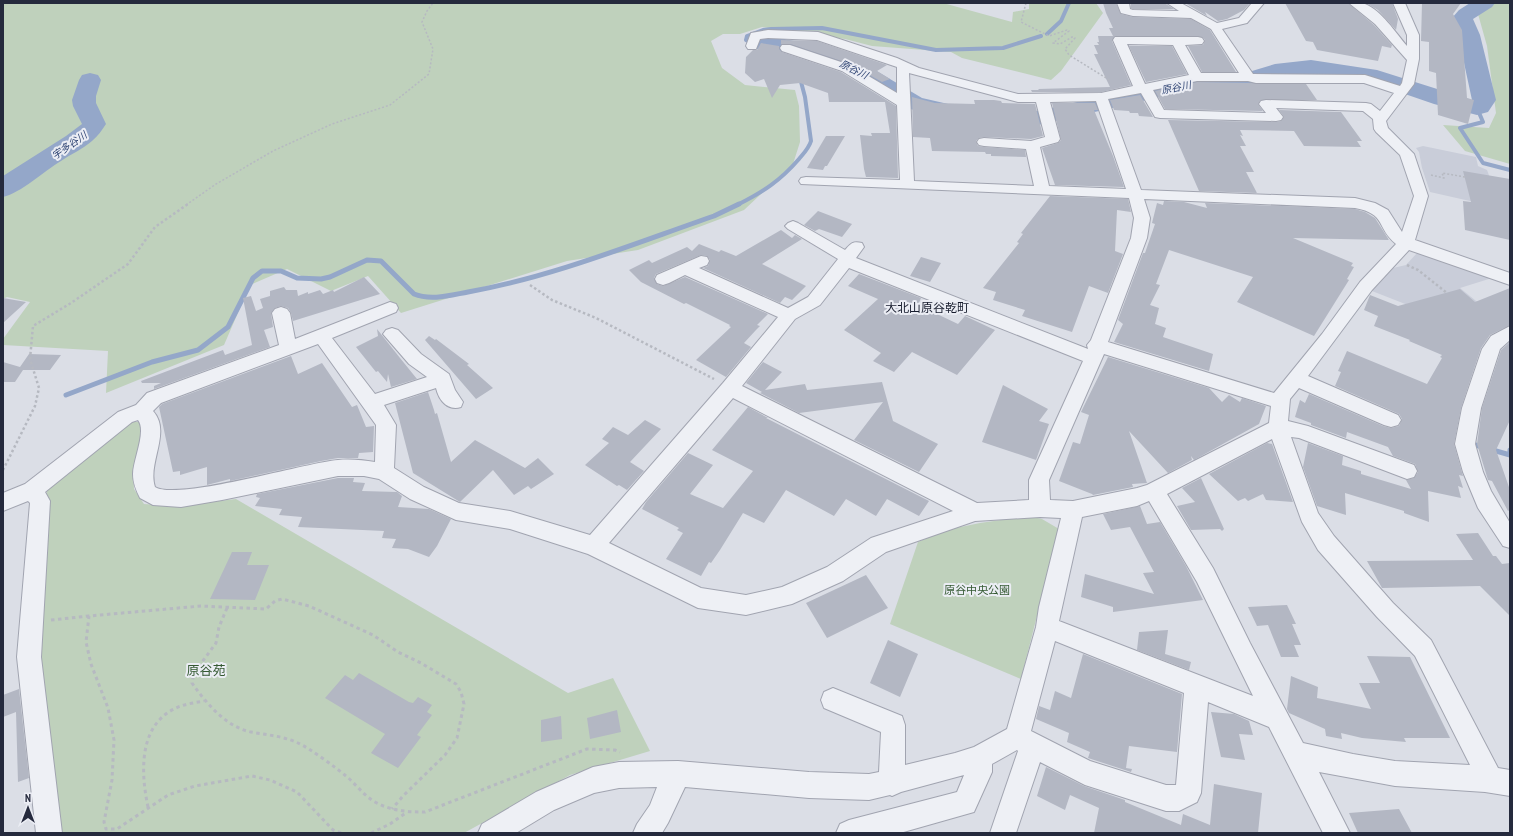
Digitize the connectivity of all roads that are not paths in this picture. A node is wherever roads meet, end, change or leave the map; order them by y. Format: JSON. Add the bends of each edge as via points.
{"nodes":[{"id":1,"x":1123,"y":3,"type":"edge"},
{"id":2,"x":1173,"y":3,"type":"edge"},
{"id":3,"x":1258,"y":3,"type":"edge"},
{"id":4,"x":1355,"y":3,"type":"edge"},
{"id":5,"x":1399,"y":3,"type":"edge"},
{"id":6,"x":1194,"y":16,"type":"junction"},
{"id":7,"x":1215,"y":27,"type":"junction"},
{"id":8,"x":1177,"y":41,"type":"junction"},
{"id":9,"x":1198,"y":41,"type":"dead end"},
{"id":10,"x":752,"y":46,"type":"dead end"},
{"id":11,"x":786,"y":48,"type":"dead end"},
{"id":12,"x":1413,"y":59,"type":"junction"},
{"id":13,"x":903,"y":66,"type":"junction"},
{"id":14,"x":1197,"y":77,"type":"junction"},
{"id":15,"x":1248,"y":77,"type":"junction"},
{"id":16,"x":1268,"y":79,"type":"junction"},
{"id":17,"x":1404,"y":88,"type":"junction"},
{"id":18,"x":1138,"y":89,"type":"junction"},
{"id":19,"x":1101,"y":97,"type":"junction"},
{"id":20,"x":1042,"y":98,"type":"junction"},
{"id":21,"x":903,"y":103,"type":"junction"},
{"id":22,"x":1284,"y":104,"type":"junction"},
{"id":23,"x":1381,"y":118,"type":"junction"},
{"id":24,"x":984,"y":142,"type":"dead end"},
{"id":25,"x":1032,"y":145,"type":"junction"},
{"id":26,"x":806,"y":181,"type":"dead end"},
{"id":27,"x":907,"y":185,"type":"junction"},
{"id":28,"x":1042,"y":190,"type":"junction"},
{"id":29,"x":1136,"y":194,"type":"junction"},
{"id":30,"x":793,"y":226,"type":"dead end"},
{"id":31,"x":1406,"y":243,"type":"junction"},
{"id":32,"x":850,"y":255,"type":"junction"},
{"id":33,"x":701,"y":261,"type":"dead end"},
{"id":34,"x":686,"y":269,"type":"junction"},
{"id":35,"x":663,"y":279,"type":"dead end"},
{"id":36,"x":1510,"y":279,"type":"edge"},
{"id":37,"x":390,"y":308,"type":"dead end"},
{"id":38,"x":281,"y":312,"type":"dead end"},
{"id":39,"x":789,"y":315,"type":"junction"},
{"id":40,"x":1510,"y":332,"type":"edge"},
{"id":41,"x":392,"y":334,"type":"dead end"},
{"id":42,"x":321,"y":336,"type":"junction"},
{"id":43,"x":288,"y":348,"type":"junction"},
{"id":44,"x":1094,"y":351,"type":"junction"},
{"id":45,"x":443,"y":379,"type":"junction"},
{"id":46,"x":1296,"y":379,"type":"junction"},
{"id":47,"x":730,"y":388,"type":"junction"},
{"id":48,"x":371,"y":402,"type":"junction"},
{"id":49,"x":454,"y":402,"type":"dead end"},
{"id":50,"x":1280,"y":402,"type":"junction"},
{"id":51,"x":141,"y":412,"type":"junction"},
{"id":52,"x":1391,"y":420,"type":"dead end"},
{"id":53,"x":1278,"y":427,"type":"junction"},
{"id":54,"x":1407,"y":471,"type":"dead end"},
{"id":55,"x":384,"y":472,"type":"junction"},
{"id":56,"x":32,"y":490,"type":"junction"},
{"id":57,"x":1154,"y":491,"type":"junction"},
{"id":58,"x":3,"y":502,"type":"edge"},
{"id":59,"x":1040,"y":508,"type":"junction"},
{"id":60,"x":1073,"y":510,"type":"junction"},
{"id":61,"x":975,"y":512,"type":"junction"},
{"id":62,"x":1510,"y":539,"type":"edge"},
{"id":63,"x":594,"y":546,"type":"junction"},
{"id":64,"x":1047,"y":627,"type":"junction"},
{"id":65,"x":1197,"y":687,"type":"junction"},
{"id":66,"x":833,"y":700,"type":"dead end"},
{"id":67,"x":1277,"y":718,"type":"junction"},
{"id":68,"x":1025,"y":741,"type":"junction"},
{"id":69,"x":1297,"y":754,"type":"junction"},
{"id":70,"x":980,"y":757,"type":"junction"},
{"id":71,"x":678,"y":774,"type":"junction"},
{"id":72,"x":1500,"y":781,"type":"edge"},
{"id":73,"x":892,"y":783,"type":"junction"},
{"id":74,"x":49,"y":833,"type":"edge"},
{"id":75,"x":491,"y":833,"type":"edge"},
{"id":76,"x":646,"y":833,"type":"edge"},
{"id":77,"x":849,"y":833,"type":"edge"},
{"id":78,"x":1003,"y":833,"type":"edge"},
{"id":79,"x":1338,"y":833,"type":"edge"}],
"edges":[{"from":1,"to":6,"type":"street","via":[[1126,11],[1133,13]]},
{"from":2,"to":6,"type":"street"},
{"from":3,"to":7,"type":"street","via":[[1243,21]]},
{"from":4,"to":12,"type":"street","via":[[1378,19]]},
{"from":5,"to":12,"type":"street","via":[[1413,35]]},
{"from":6,"to":7,"type":"street"},
{"from":7,"to":15,"type":"street"},
{"from":8,"to":9,"type":"street"},
{"from":8,"to":14,"type":"street"},
{"from":8,"to":18,"type":"street","via":[[1119,40]]},
{"from":10,"to":13,"type":"street","via":[[755,36],[768,34],[818,36]]},
{"from":11,"to":21,"type":"street","via":[[846,68]]},
{"from":12,"to":17,"type":"street"},
{"from":13,"to":20,"type":"street","via":[[915,72],[1018,98]]},
{"from":13,"to":21,"type":"street"},
{"from":14,"to":15,"type":"street"},
{"from":14,"to":18,"type":"street"},
{"from":15,"to":16,"type":"street"},
{"from":16,"to":17,"type":"street","via":[[1365,79]]},
{"from":16,"to":22,"type":"street"},
{"from":17,"to":23,"type":"street"},
{"from":18,"to":19,"type":"street"},
{"from":18,"to":22,"type":"street","via":[[1160,114],[1276,117],[1266,104]]},
{"from":19,"to":20,"type":"street"},
{"from":19,"to":29,"type":"street"},
{"from":20,"to":25,"type":"street","via":[[1053,139]]},
{"from":21,"to":27,"type":"street"},
{"from":22,"to":23,"type":"street","via":[[1366,107]]},
{"from":23,"to":31,"type":"street","via":[[1381,129],[1407,154],[1421,196]]},
{"from":24,"to":25,"type":"street"},
{"from":25,"to":28,"type":"street"},
{"from":26,"to":27,"type":"street"},
{"from":27,"to":28,"type":"street"},
{"from":28,"to":29,"type":"street"},
{"from":29,"to":31,"type":"street","via":[[1355,203],[1370,206],[1383,214],[1394,234]]},
{"from":29,"to":44,"type":"street","via":[[1142,218],[1139,238]]},
{"from":30,"to":32,"type":"street"},
{"from":31,"to":36,"type":"street"},
{"from":31,"to":46,"type":"street","via":[[1366,286]]},
{"from":32,"to":39,"type":"street","via":[[814,301]]},
{"from":32,"to":44,"type":"street"},
{"from":33,"to":34,"type":"street"},
{"from":34,"to":35,"type":"street"},
{"from":34,"to":39,"type":"street"},
{"from":37,"to":42,"type":"street"},
{"from":38,"to":43,"type":"street"},
{"from":39,"to":47,"type":"street"},
{"from":40,"to":62,"type":"street","via":[[1492,344],[1470,416],[1465,445],[1476,484],[1497,523]]},
{"from":41,"to":45,"type":"street","via":[[415,359]]},
{"from":42,"to":43,"type":"street"},
{"from":42,"to":48,"type":"street"},
{"from":43,"to":51,"type":"street","via":[[154,398]]},
{"from":44,"to":50,"type":"street"},
{"from":44,"to":59,"type":"street","via":[[1038,480]]},
{"from":45,"to":48,"type":"street"},
{"from":45,"to":49,"type":"street","via":[[446,392]]},
{"from":46,"to":50,"type":"street","via":[[1281,397]]},
{"from":46,"to":52,"type":"street"},
{"from":47,"to":61,"type":"street"},
{"from":47,"to":63,"type":"street"},
{"from":48,"to":55,"type":"street","via":[[386,425]]},
{"from":50,"to":53,"type":"street"},
{"from":51,"to":55,"type":"street","via":[[148,417],[151,429],[143,473],[147,492],[153,496],[180,498],[222,492],[338,468],[364,468]]},
{"from":51,"to":56,"type":"street","via":[[126,417]]},
{"from":53,"to":54,"type":"street","via":[[1301,431]]},
{"from":53,"to":57,"type":"street"},
{"from":53,"to":72,"type":"street","via":[[1309,516],[1326,543],[1423,648]]},
{"from":55,"to":63,"type":"street","via":[[417,493],[456,511],[510,520]]},
{"from":56,"to":58,"type":"street"},
{"from":56,"to":74,"type":"street","via":[[40,501],[29,657]]},
{"from":57,"to":60,"type":"street"},
{"from":57,"to":67,"type":"street","via":[[1205,575]]},
{"from":59,"to":60,"type":"street"},
{"from":59,"to":61,"type":"street"},
{"from":60,"to":64,"type":"street"},
{"from":61,"to":63,"type":"street","via":[[879,545],[834,574],[784,597],[746,605],[698,598]]},
{"from":64,"to":65,"type":"street"},
{"from":64,"to":68,"type":"street"},
{"from":65,"to":67,"type":"street"},
{"from":65,"to":68,"type":"street","via":[[1188,793],[1179,798],[1166,798],[1092,774]]},
{"from":66,"to":73,"type":"street","via":[[893,725]]},
{"from":67,"to":69,"type":"street"},
{"from":68,"to":70,"type":"street"},
{"from":68,"to":78,"type":"street"},
{"from":69,"to":72,"type":"street","via":[[1342,766],[1409,775]]},
{"from":69,"to":79,"type":"street"},
{"from":70,"to":73,"type":"street"},
{"from":70,"to":77,"type":"street","via":[[979,772],[966,804]]},
{"from":71,"to":73,"type":"street","via":[[810,785],[869,787]]},
{"from":71,"to":75,"type":"street","via":[[619,775],[593,780],[545,801]]},
{"from":71,"to":76,"type":"street","via":[[659,814]]}]}
